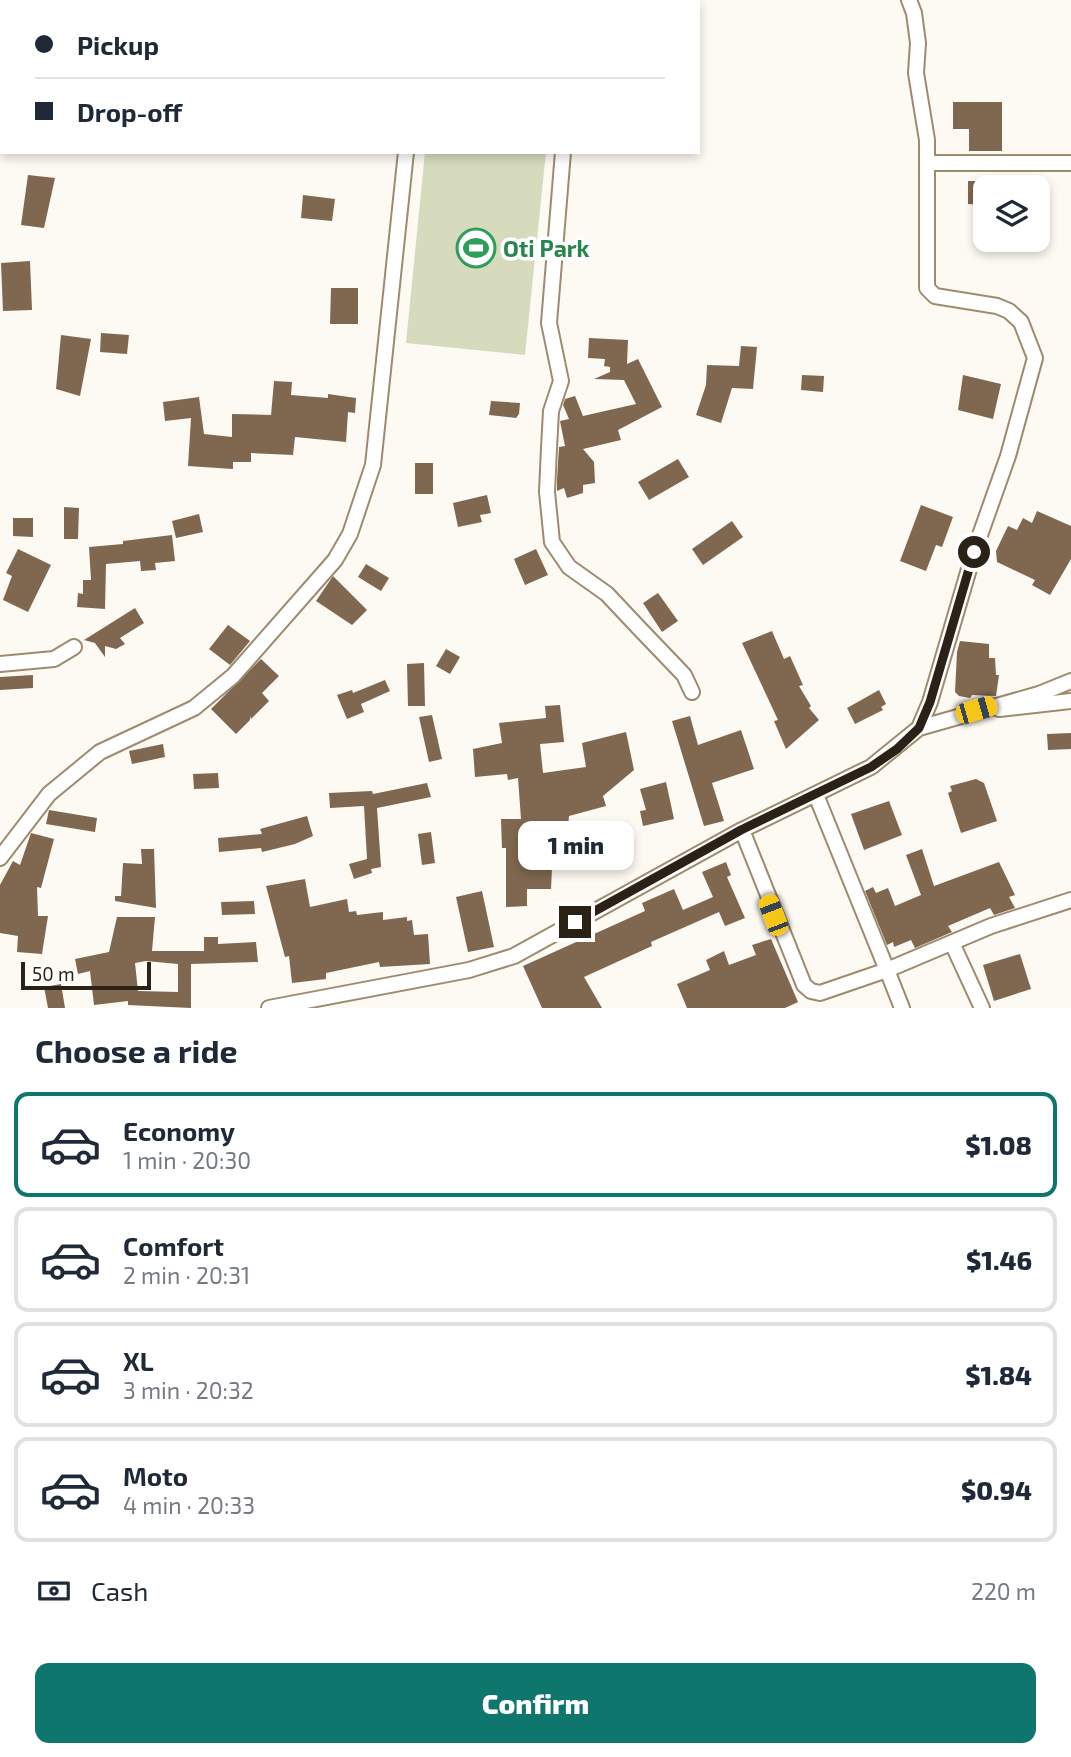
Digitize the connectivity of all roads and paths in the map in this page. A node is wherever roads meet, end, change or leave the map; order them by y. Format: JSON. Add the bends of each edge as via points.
{"nodes":[{"id":1,"x":909,"y":0,"type":"edge"},
{"id":2,"x":406,"y":154,"type":"edge"},
{"id":3,"x":563,"y":154,"type":"edge"},
{"id":4,"x":927,"y":163,"type":"junction"},
{"id":5,"x":1071,"y":163,"type":"edge"},
{"id":6,"x":74,"y":647,"type":"dead end"},
{"id":7,"x":0,"y":664,"type":"edge"},
{"id":8,"x":1071,"y":681,"type":"edge"},
{"id":9,"x":692,"y":692,"type":"dead end"},
{"id":10,"x":1071,"y":701,"type":"edge"},
{"id":11,"x":976,"y":710,"type":"junction"},
{"id":12,"x":919,"y":728,"type":"junction"},
{"id":13,"x":816,"y":795,"type":"junction"},
{"id":14,"x":741,"y":830,"type":"junction"},
{"id":15,"x":0,"y":858,"type":"edge"},
{"id":16,"x":1071,"y":900,"type":"edge"},
{"id":17,"x":952,"y":943,"type":"junction"},
{"id":18,"x":887,"y":970,"type":"junction"},
{"id":19,"x":269,"y":1008,"type":"edge"},
{"id":20,"x":902,"y":1008,"type":"edge"},
{"id":21,"x":982,"y":1008,"type":"edge"}],
"edges":[{"from":1,"to":4,"type":"street","via":[[918,43],[916,73]]},
{"from":2,"to":15,"type":"street","via":[[373,465],[350,534],[335,560],[233,676],[194,708],[100,752],[49,794]]},
{"from":3,"to":9,"type":"street","via":[[549,323],[561,381],[551,411],[547,492],[552,542],[569,567],[607,594],[684,675]]},
{"from":4,"to":5,"type":"street"},
{"from":4,"to":12,"type":"street","via":[[927,288],[935,296],[1009,311],[1021,322],[1035,358],[1008,456]]},
{"from":6,"to":7,"type":"street","via":[[54,659]]},
{"from":8,"to":11,"type":"street"},
{"from":10,"to":11,"type":"street"},
{"from":11,"to":12,"type":"street"},
{"from":12,"to":13,"type":"street","via":[[871,767]]},
{"from":13,"to":14,"type":"street"},
{"from":13,"to":18,"type":"street"},
{"from":14,"to":18,"type":"street","via":[[804,985],[820,993]]},
{"from":14,"to":19,"type":"street","via":[[502,960]]},
{"from":16,"to":17,"type":"street"},
{"from":17,"to":18,"type":"street"},
{"from":17,"to":21,"type":"street"},
{"from":18,"to":20,"type":"street"}]}
